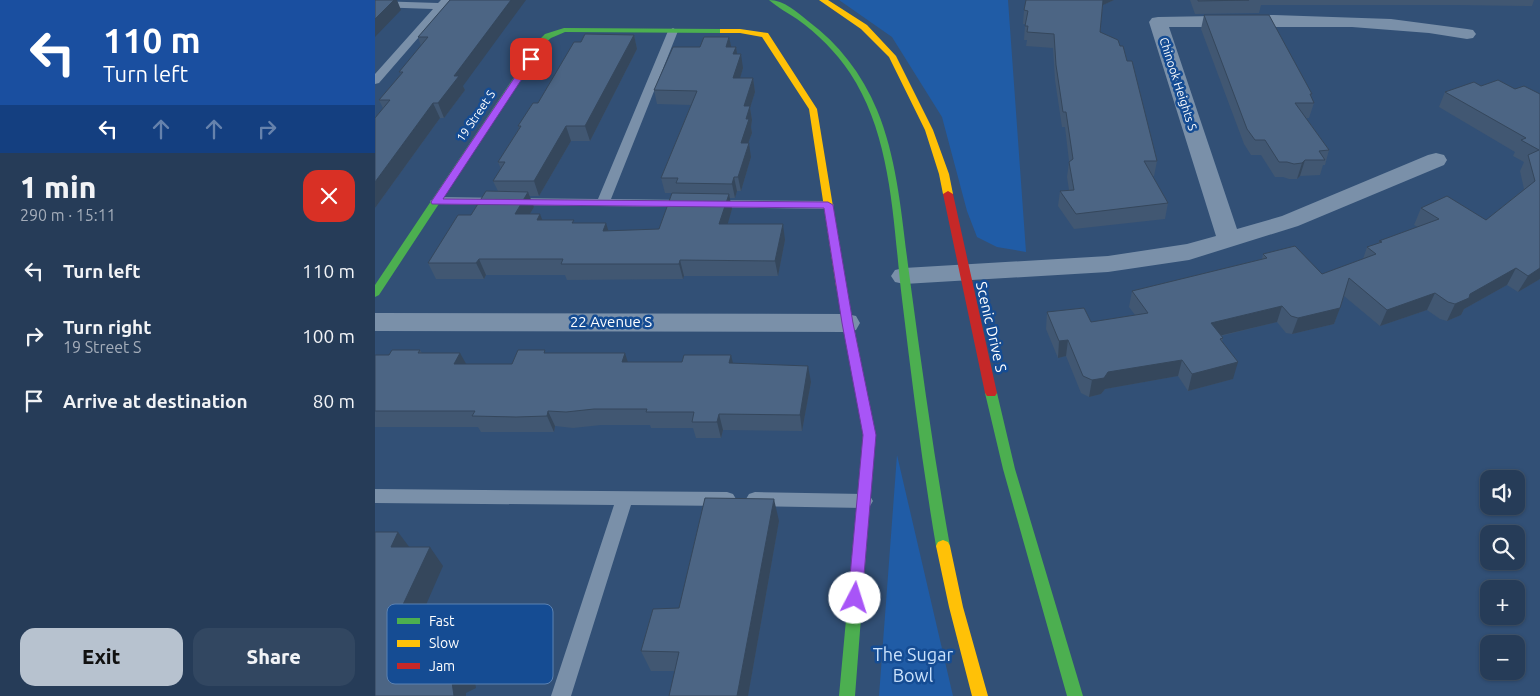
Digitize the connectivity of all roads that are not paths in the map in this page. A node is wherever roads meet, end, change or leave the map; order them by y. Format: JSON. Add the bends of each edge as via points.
{"nodes":[{"id":1,"x":773,"y":0,"type":"edge"},
{"id":2,"x":823,"y":0,"type":"edge"},
{"id":3,"x":443,"y":3,"type":"edge"},
{"id":4,"x":375,"y":4,"type":"edge"},
{"id":5,"x":673,"y":31,"type":"junction"},
{"id":6,"x":1467,"y":34,"type":"dead end"},
{"id":7,"x":375,"y":81,"type":"edge"},
{"id":8,"x":1436,"y":160,"type":"dead end"},
{"id":9,"x":436,"y":202,"type":"junction"},
{"id":10,"x":603,"y":203,"type":"junction"},
{"id":11,"x":828,"y":205,"type":"junction"},
{"id":12,"x":1229,"y":240,"type":"junction"},
{"id":13,"x":963,"y":273,"type":"junction"},
{"id":14,"x":904,"y":276,"type":"junction"},
{"id":15,"x":375,"y":293,"type":"edge"},
{"id":16,"x":375,"y":322,"type":"edge"},
{"id":17,"x":847,"y":323,"type":"junction"},
{"id":18,"x":375,"y":496,"type":"edge"},
{"id":19,"x":625,"y":497,"type":"junction"},
{"id":20,"x":864,"y":501,"type":"junction"},
{"id":21,"x":561,"y":696,"type":"edge"},
{"id":22,"x":847,"y":696,"type":"edge"},
{"id":23,"x":980,"y":696,"type":"edge"},
{"id":24,"x":1075,"y":696,"type":"edge"}],
"edges":[{"from":1,"to":14,"type":"main road","via":[[833,45],[852,69],[871,105],[884,140]]},
{"from":2,"to":13,"type":"main road","name":"Scenic Drive S","via":[[864,27],[892,56],[929,130],[944,174]]},
{"from":3,"to":4,"type":"lane"},
{"from":3,"to":7,"type":"lane"},
{"from":5,"to":9,"type":"main road","name":"19 Street S","via":[[563,30],[548,36]]},
{"from":5,"to":10,"type":"lane"},
{"from":5,"to":11,"type":"main road","name":"19 Street S","via":[[765,35],[813,109]]},
{"from":6,"to":12,"type":"street","name":"Chinook Heights S","via":[[1375,23],[1158,22]]},
{"from":8,"to":12,"type":"street","via":[[1290,222]]},
{"from":9,"to":10,"type":"lane"},
{"from":9,"to":15,"type":"main road","name":"19 Street S"},
{"from":10,"to":11,"type":"lane"},
{"from":11,"to":17,"type":"main road"},
{"from":12,"to":13,"type":"street","via":[[1189,252],[1138,261]]},
{"from":13,"to":14,"type":"street"},
{"from":13,"to":24,"type":"main road","name":"Scenic Drive S","via":[[1009,469]]},
{"from":14,"to":23,"type":"main road","via":[[945,563]]},
{"from":16,"to":17,"type":"street","name":"22 Avenue S"},
{"from":17,"to":20,"type":"main road","via":[[869,435]]},
{"from":18,"to":19,"type":"lane"},
{"from":19,"to":20,"type":"lane"},
{"from":19,"to":21,"type":"lane"},
{"from":20,"to":22,"type":"main road"}]}
